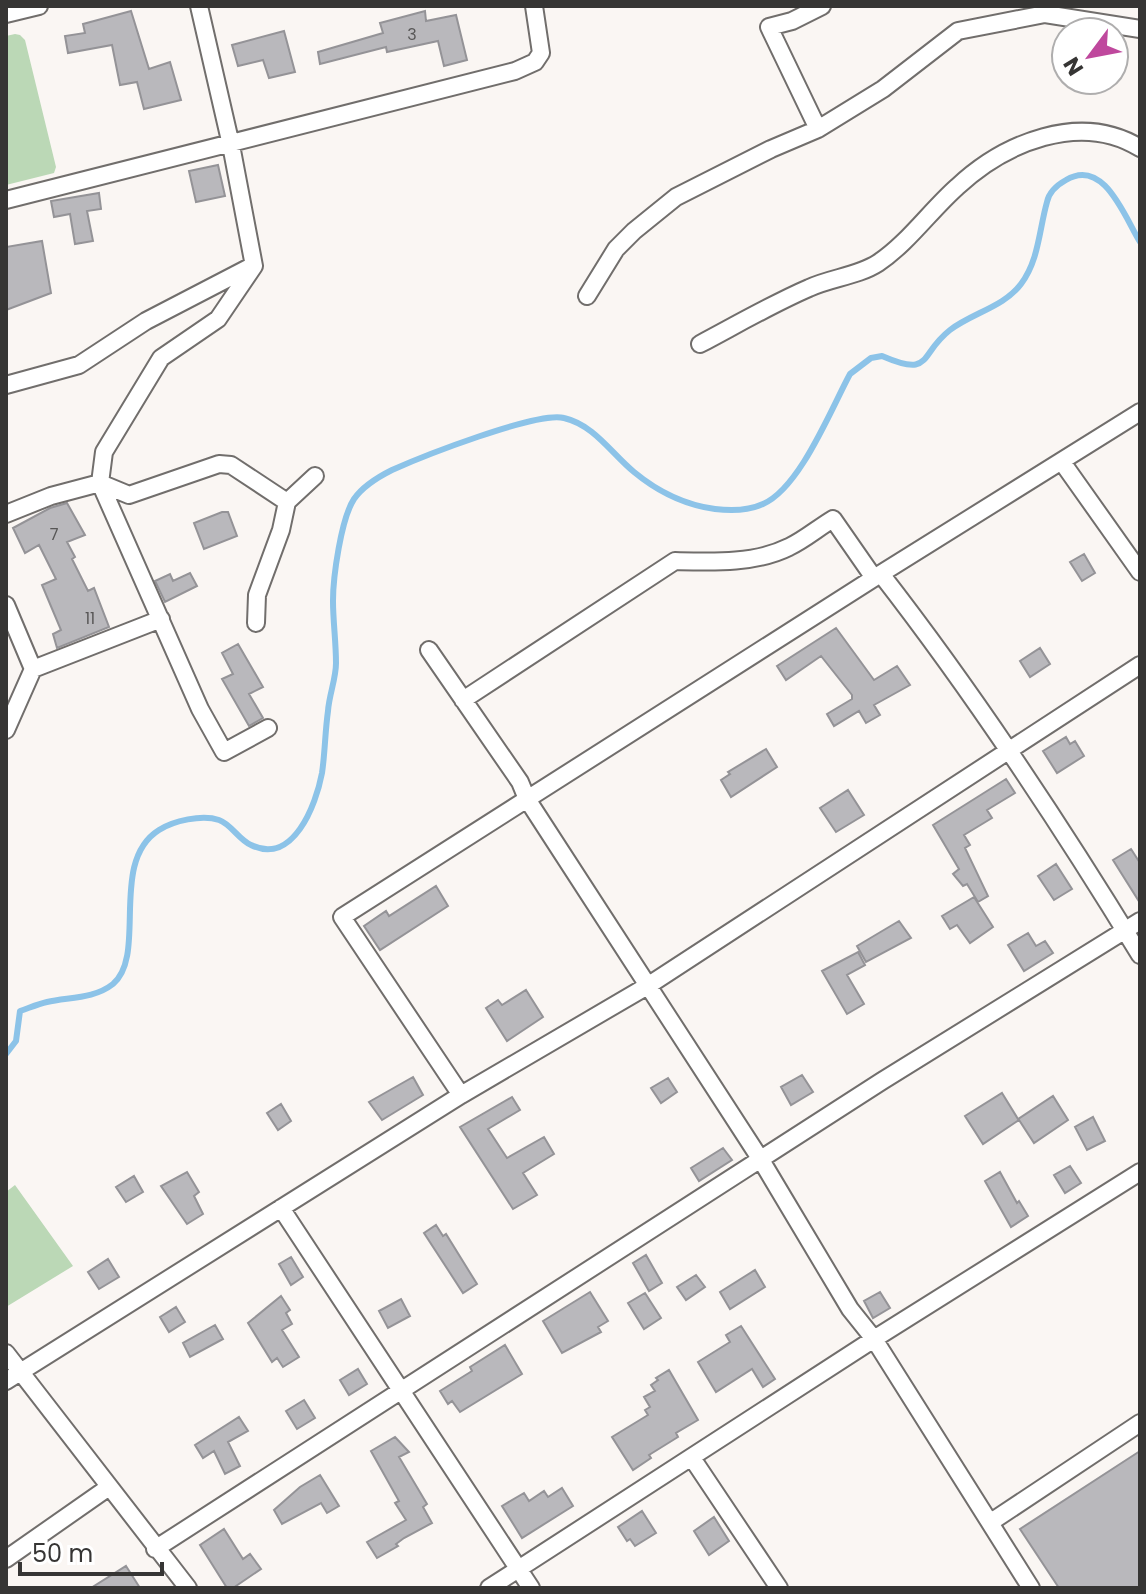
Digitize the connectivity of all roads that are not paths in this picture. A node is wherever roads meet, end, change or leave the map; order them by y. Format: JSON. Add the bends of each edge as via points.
{"nodes":[{"id":1,"x":39,"y":6,"type":"edge"},
{"id":2,"x":199,"y":6,"type":"edge"},
{"id":3,"x":534,"y":6,"type":"edge"},
{"id":4,"x":822,"y":6,"type":"edge"},
{"id":5,"x":6,"y":14,"type":"edge"},
{"id":6,"x":1140,"y":29,"type":"edge"},
{"id":7,"x":818,"y":129,"type":"junction"},
{"id":8,"x":231,"y":145,"type":"junction"},
{"id":9,"x":1140,"y":148,"type":"edge"},
{"id":10,"x":6,"y":200,"type":"edge"},
{"id":11,"x":254,"y":266,"type":"junction"},
{"id":12,"x":587,"y":296,"type":"dead end"},
{"id":13,"x":700,"y":344,"type":"dead end"},
{"id":14,"x":6,"y":385,"type":"edge"},
{"id":15,"x":1140,"y":412,"type":"edge"},
{"id":16,"x":1062,"y":462,"type":"junction"},
{"id":17,"x":315,"y":476,"type":"dead end"},
{"id":18,"x":100,"y":483,"type":"junction"},
{"id":19,"x":287,"y":502,"type":"junction"},
{"id":20,"x":6,"y":514,"type":"edge"},
{"id":21,"x":1140,"y":572,"type":"edge"},
{"id":22,"x":877,"y":576,"type":"junction"},
{"id":23,"x":6,"y":605,"type":"edge"},
{"id":24,"x":161,"y":619,"type":"junction"},
{"id":25,"x":256,"y":623,"type":"dead end"},
{"id":26,"x":429,"y":650,"type":"dead end"},
{"id":27,"x":1140,"y":665,"type":"edge"},
{"id":28,"x":33,"y":669,"type":"junction"},
{"id":29,"x":463,"y":700,"type":"junction"},
{"id":30,"x":268,"y":728,"type":"dead end"},
{"id":31,"x":6,"y":730,"type":"edge"},
{"id":32,"x":1009,"y":751,"type":"junction"},
{"id":33,"x":527,"y":799,"type":"junction"},
{"id":34,"x":1133,"y":926,"type":"edge"},
{"id":35,"x":1140,"y":955,"type":"edge"},
{"id":36,"x":649,"y":985,"type":"junction"},
{"id":37,"x":461,"y":1095,"type":"junction"},
{"id":38,"x":761,"y":1160,"type":"junction"},
{"id":39,"x":1140,"y":1172,"type":"edge"},
{"id":40,"x":281,"y":1208,"type":"junction"},
{"id":41,"x":874,"y":1339,"type":"junction"},
{"id":42,"x":6,"y":1353,"type":"edge"},
{"id":43,"x":13,"y":1376,"type":"edge"},
{"id":44,"x":401,"y":1391,"type":"junction"},
{"id":45,"x":1140,"y":1423,"type":"edge"},
{"id":46,"x":692,"y":1458,"type":"junction"},
{"id":47,"x":109,"y":1487,"type":"junction"},
{"id":48,"x":991,"y":1522,"type":"junction"},
{"id":49,"x":155,"y":1549,"type":"junction"},
{"id":50,"x":6,"y":1559,"type":"edge"},
{"id":51,"x":519,"y":1569,"type":"junction"},
{"id":52,"x":188,"y":1588,"type":"edge"},
{"id":53,"x":489,"y":1588,"type":"edge"},
{"id":54,"x":531,"y":1588,"type":"edge"},
{"id":55,"x":779,"y":1588,"type":"edge"},
{"id":56,"x":1031,"y":1588,"type":"edge"}],
"edges":[{"from":1,"to":5,"type":"street"},
{"from":2,"to":8,"type":"street"},
{"from":3,"to":8,"type":"street","via":[[541,53],[525,67]]},
{"from":4,"to":7,"type":"street","via":[[769,27]]},
{"from":6,"to":7,"type":"street","via":[[1045,14],[958,31],[883,89]]},
{"from":7,"to":12,"type":"street","via":[[676,197],[616,249]]},
{"from":8,"to":10,"type":"street"},
{"from":8,"to":11,"type":"street"},
{"from":9,"to":13,"type":"street","via":[[1125,139],[1083,131],[1055,134],[1004,152],[958,185],[876,264],[811,287]]},
{"from":11,"to":14,"type":"street","via":[[146,321],[79,365]]},
{"from":11,"to":18,"type":"street","via":[[218,319],[161,358],[104,452]]},
{"from":15,"to":16,"type":"street"},
{"from":16,"to":21,"type":"street"},
{"from":16,"to":22,"type":"street"},
{"from":17,"to":19,"type":"street"},
{"from":18,"to":19,"type":"street","via":[[129,495],[219,464],[231,465]]},
{"from":18,"to":20,"type":"street"},
{"from":18,"to":24,"type":"street"},
{"from":19,"to":25,"type":"street","via":[[257,595]]},
{"from":22,"to":29,"type":"street","via":[[833,519],[788,548],[761,556],[715,563],[675,561]]},
{"from":22,"to":32,"type":"street","via":[[920,624]]},
{"from":22,"to":33,"type":"street"},
{"from":23,"to":28,"type":"street"},
{"from":24,"to":28,"type":"street"},
{"from":24,"to":30,"type":"street","via":[[224,752]]},
{"from":26,"to":29,"type":"street"},
{"from":27,"to":32,"type":"street"},
{"from":28,"to":31,"type":"street"},
{"from":29,"to":33,"type":"street"},
{"from":32,"to":34,"type":"street"},
{"from":32,"to":36,"type":"street"},
{"from":33,"to":36,"type":"street"},
{"from":33,"to":37,"type":"street","via":[[342,917]]},
{"from":34,"to":35,"type":"street"},
{"from":34,"to":38,"type":"street"},
{"from":36,"to":37,"type":"street"},
{"from":36,"to":38,"type":"street"},
{"from":37,"to":40,"type":"street"},
{"from":38,"to":41,"type":"street","via":[[850,1309]]},
{"from":38,"to":44,"type":"street"},
{"from":39,"to":41,"type":"street"},
{"from":40,"to":43,"type":"street"},
{"from":40,"to":44,"type":"street"},
{"from":41,"to":46,"type":"street"},
{"from":41,"to":48,"type":"street"},
{"from":42,"to":43,"type":"street"},
{"from":43,"to":47,"type":"street"},
{"from":44,"to":49,"type":"street"},
{"from":44,"to":51,"type":"street"},
{"from":45,"to":48,"type":"street"},
{"from":46,"to":51,"type":"street"},
{"from":46,"to":55,"type":"street"},
{"from":47,"to":49,"type":"street"},
{"from":47,"to":50,"type":"street"},
{"from":48,"to":56,"type":"street"},
{"from":49,"to":52,"type":"street"},
{"from":51,"to":53,"type":"street"},
{"from":51,"to":54,"type":"street"}]}
